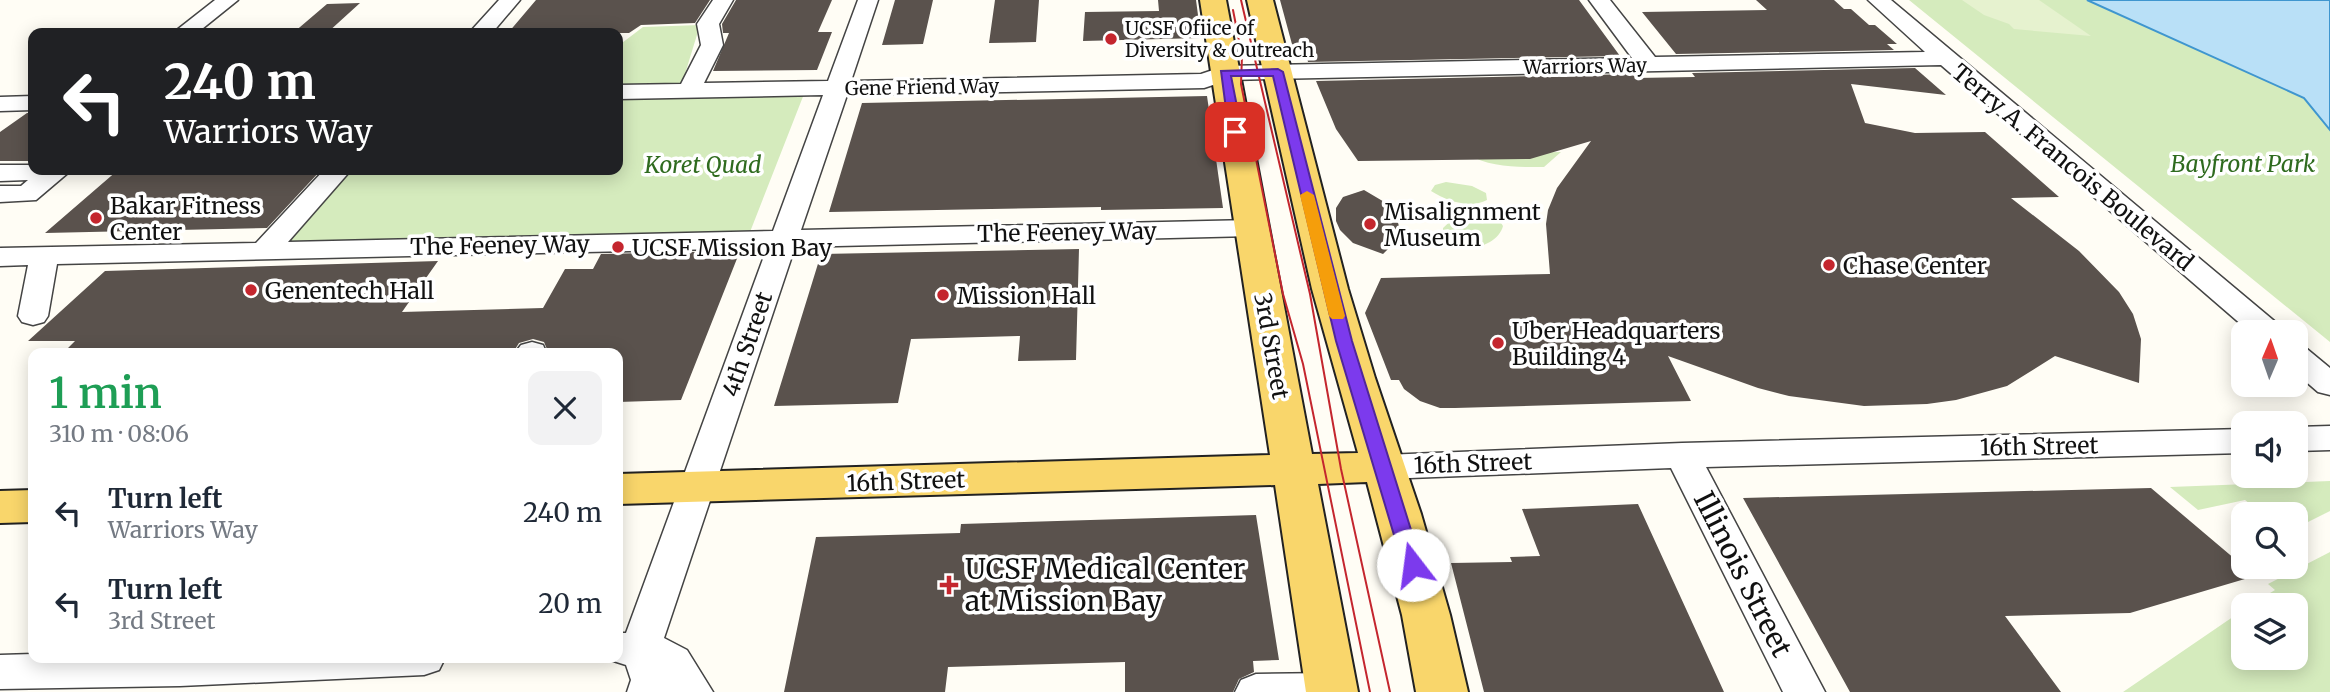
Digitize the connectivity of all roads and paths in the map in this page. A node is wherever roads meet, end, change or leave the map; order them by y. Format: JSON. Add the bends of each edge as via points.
{"nodes":[{"id":1,"x":228,"y":0,"type":"edge"},
{"id":2,"x":510,"y":0,"type":"edge"},
{"id":3,"x":723,"y":0,"type":"edge"},
{"id":4,"x":867,"y":0,"type":"edge"},
{"id":5,"x":1213,"y":0,"type":"edge"},
{"id":6,"x":1261,"y":0,"type":"edge"},
{"id":7,"x":1599,"y":0,"type":"edge"},
{"id":8,"x":1878,"y":0,"type":"edge"},
{"id":9,"x":191,"y":28,"type":"edge"},
{"id":10,"x":485,"y":28,"type":"edge"},
{"id":11,"x":1945,"y":58,"type":"junction"},
{"id":12,"x":1649,"y":65,"type":"junction"},
{"id":13,"x":1278,"y":72,"type":"junction"},
{"id":14,"x":1225,"y":73,"type":"junction"},
{"id":15,"x":837,"y":88,"type":"junction"},
{"id":16,"x":689,"y":91,"type":"junction"},
{"id":17,"x":623,"y":92,"type":"edge"},
{"id":18,"x":28,"y":105,"type":"edge"},
{"id":19,"x":4,"y":117,"type":"edge"},
{"id":20,"x":28,"y":172,"type":"edge"},
{"id":21,"x":0,"y":173,"type":"edge"},
{"id":22,"x":52,"y":175,"type":"edge"},
{"id":23,"x":333,"y":175,"type":"edge"},
{"id":24,"x":0,"y":194,"type":"edge"},
{"id":25,"x":1252,"y":228,"type":"junction"},
{"id":26,"x":784,"y":239,"type":"junction"},
{"id":27,"x":264,"y":251,"type":"junction"},
{"id":28,"x":44,"y":256,"type":"junction"},
{"id":29,"x":0,"y":257,"type":"edge"},
{"id":30,"x":33,"y":316,"type":"dead end"},
{"id":31,"x":2254,"y":320,"type":"edge"},
{"id":32,"x":2308,"y":366,"type":"edge"},
{"id":33,"x":2330,"y":385,"type":"edge"},
{"id":34,"x":2330,"y":438,"type":"edge"},
{"id":35,"x":2308,"y":439,"type":"edge"},
{"id":36,"x":2231,"y":441,"type":"edge"},
{"id":37,"x":1682,"y":455,"type":"junction"},
{"id":38,"x":1384,"y":467,"type":"junction"},
{"id":39,"x":1293,"y":470,"type":"junction"},
{"id":40,"x":698,"y":486,"type":"junction"},
{"id":41,"x":623,"y":489,"type":"edge"},
{"id":42,"x":28,"y":506,"type":"edge"},
{"id":43,"x":0,"y":507,"type":"edge"},
{"id":44,"x":629,"y":649,"type":"edge"},
{"id":45,"x":366,"y":663,"type":"edge"},
{"id":46,"x":0,"y":673,"type":"edge"},
{"id":47,"x":171,"y":680,"type":"edge"},
{"id":48,"x":1332,"y":691,"type":"edge"},
{"id":49,"x":648,"y":692,"type":"edge"},
{"id":50,"x":692,"y":692,"type":"edge"},
{"id":51,"x":1256,"y":692,"type":"edge"},
{"id":52,"x":1442,"y":692,"type":"edge"},
{"id":53,"x":1804,"y":692,"type":"edge"}],
"edges":[{"from":1,"to":9,"type":"street"},
{"from":2,"to":10,"type":"street"},
{"from":3,"to":16,"type":"street","via":[[708,24],[712,45]]},
{"from":4,"to":15,"type":"street","name":"4th Street"},
{"from":5,"to":14,"type":"main road","name":"3rd Street"},
{"from":6,"to":13,"type":"main road"},
{"from":7,"to":12,"type":"street"},
{"from":8,"to":11,"type":"street","name":"Terry A. Francois Boulevard"},
{"from":11,"to":12,"type":"street","name":"Warriors Way"},
{"from":11,"to":31,"type":"street","name":"Terry A. Francois Boulevard"},
{"from":12,"to":13,"type":"street","name":"Warriors Way"},
{"from":13,"to":14,"type":"street","name":"Warriors Way"},
{"from":13,"to":38,"type":"main road","via":[[1333,302]]},
{"from":14,"to":15,"type":"street","name":"Gene Friend Way","via":[[1204,82]]},
{"from":14,"to":25,"type":"main road","name":"3rd Street"},
{"from":15,"to":16,"type":"street","name":"Gene Friend Way"},
{"from":15,"to":26,"type":"street","name":"4th Street"},
{"from":16,"to":17,"type":"street","name":"Gene Friend Way"},
{"from":18,"to":19,"type":"street"},
{"from":20,"to":21,"type":"street"},
{"from":22,"to":24,"type":"street","via":[[27,194]]},
{"from":23,"to":27,"type":"street"},
{"from":25,"to":26,"type":"street","name":"The Feeney Way"},
{"from":25,"to":39,"type":"main road","name":"3rd Street"},
{"from":26,"to":27,"type":"street","name":"The Feeney Way"},
{"from":26,"to":40,"type":"street","name":"4th Street"},
{"from":27,"to":28,"type":"street","name":"The Feeney Way"},
{"from":28,"to":29,"type":"street","name":"The Feeney Way"},
{"from":28,"to":30,"type":"street"},
{"from":32,"to":33,"type":"street"},
{"from":34,"to":35,"type":"street"},
{"from":36,"to":37,"type":"street","name":"16th Street"},
{"from":37,"to":38,"type":"street","name":"16th Street"},
{"from":37,"to":53,"type":"street","name":"Illinois Street"},
{"from":38,"to":39,"type":"main road","name":"16th Street"},
{"from":38,"to":52,"type":"main road","via":[[1426,615]]},
{"from":39,"to":40,"type":"main road","name":"16th Street"},
{"from":39,"to":48,"type":"main road","name":"3rd Street"},
{"from":40,"to":41,"type":"main road","name":"16th Street"},
{"from":40,"to":44,"type":"street","name":"4th Street"},
{"from":42,"to":43,"type":"main road"},
{"from":44,"to":49,"type":"street","via":[[652,681]]},
{"from":44,"to":50,"type":"street","via":[[664,653],[674,660]]},
{"from":45,"to":47,"type":"street"},
{"from":46,"to":47,"type":"street"},
{"from":48,"to":51,"type":"street"}]}
